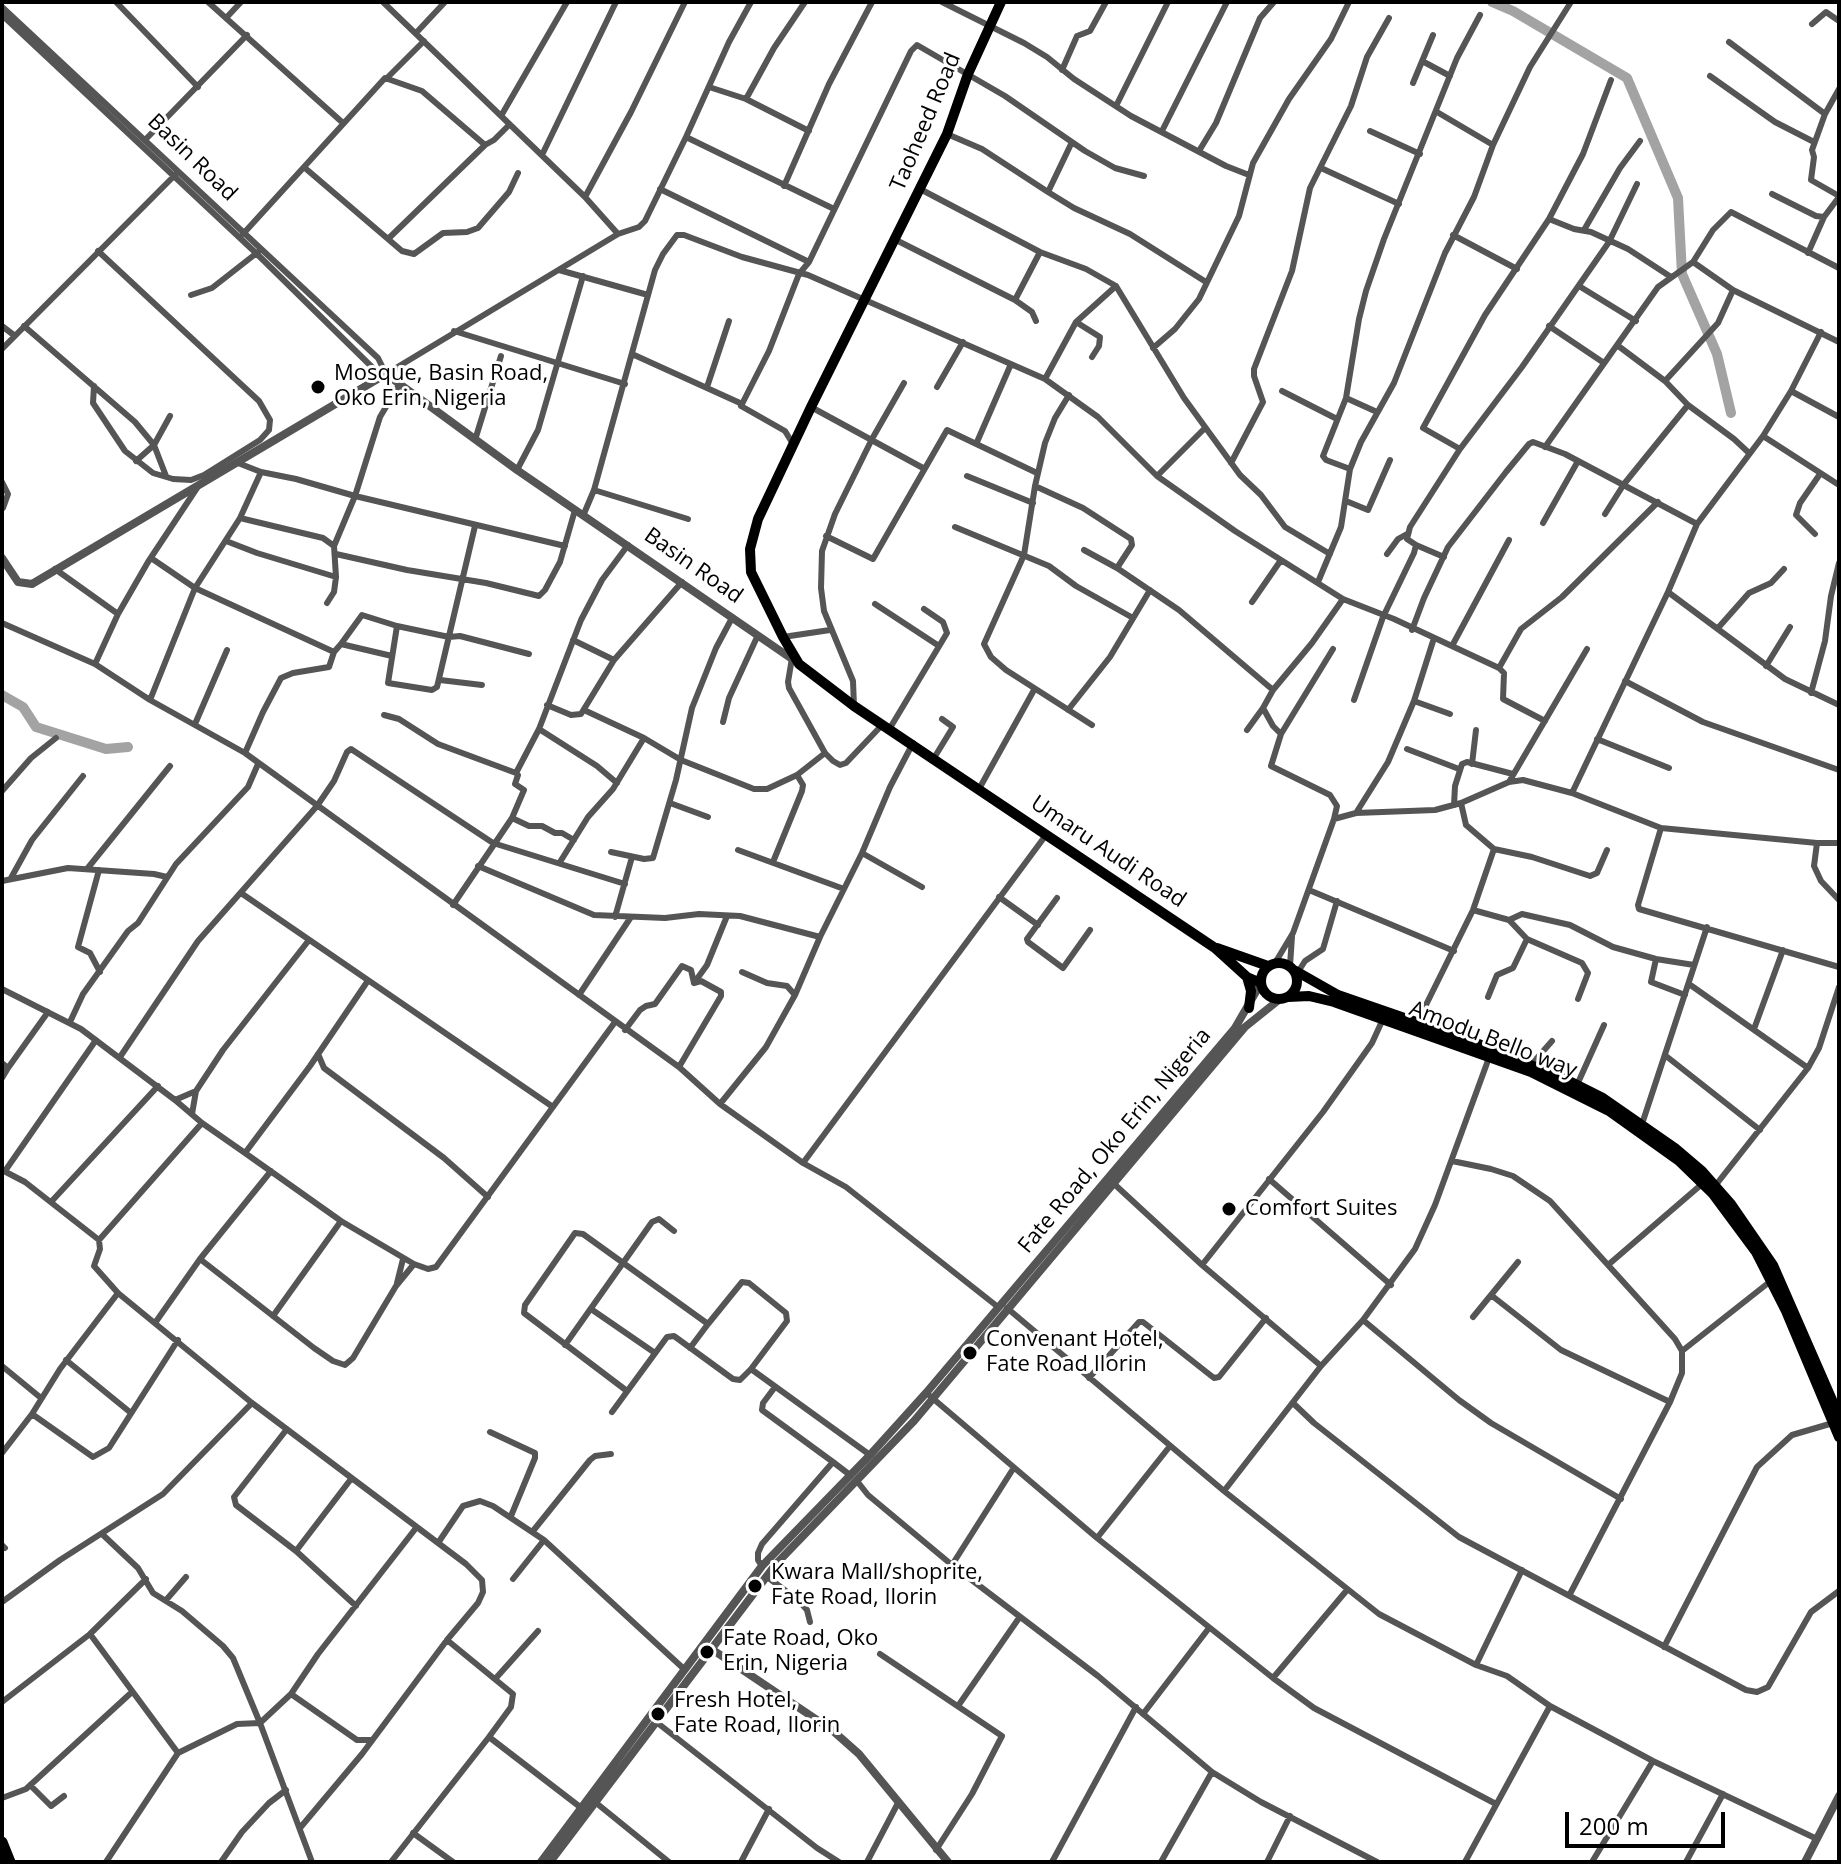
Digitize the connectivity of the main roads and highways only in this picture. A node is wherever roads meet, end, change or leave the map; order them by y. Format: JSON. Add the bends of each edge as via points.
{"nodes":[{"id":1,"x":1001,"y":2,"type":"edge"},
{"id":2,"x":796,"y":661,"type":"joint"},
{"id":3,"x":979,"y":789,"type":"joint"},
{"id":4,"x":1215,"y":948,"type":"junction"},
{"id":5,"x":1272,"y":964,"type":"junction"},
{"id":6,"x":1294,"y":969,"type":"junction"},
{"id":7,"x":1247,"y":977,"type":"junction"},
{"id":8,"x":1261,"y":983,"type":"junction"},
{"id":9,"x":1284,"y":998,"type":"junction"},
{"id":10,"x":1249,"y":1008,"type":"road end"},
{"id":11,"x":1491,"y":1052,"type":"junction"},
{"id":12,"x":1836,"y":1420,"type":"edge"},
{"id":13,"x":1839,"y":1437,"type":"edge"},
{"id":14,"x":2,"y":1842,"type":"edge"},
{"id":15,"x":10,"y":1862,"type":"edge"}],
"edges":[{"from":1,"to":2,"type":"main road","name":"Taoheed Road","via":[[947,134],[758,519],[750,549],[751,572]]},
{"from":2,"to":3,"type":"main road","name":"Basin Road"},
{"from":3,"to":4,"type":"main road","name":"Umaru Audi Road"},
{"from":4,"to":5,"type":"main road"},
{"from":4,"to":7,"type":"main road"},
{"from":5,"to":6,"type":"main road"},
{"from":5,"to":8,"type":"main road","via":[[1263,971]]},
{"from":6,"to":9,"type":"main road","via":[[1297,984]]},
{"from":6,"to":11,"type":"main road","name":"Amodu Bello way","via":[[1338,995]]},
{"from":7,"to":8,"type":"main road"},
{"from":7,"to":10,"type":"main road"},
{"from":8,"to":9,"type":"main road","via":[[1269,996]]},
{"from":9,"to":11,"type":"main road","name":"Amodu Bello way","via":[[1320,998]]},
{"from":11,"to":12,"type":"main road","name":"Amodu Bello way","via":[[1609,1111],[1703,1183],[1746,1236],[1772,1280]]},
{"from":11,"to":12,"type":"main road","name":"Amodu Bello way","via":[[1577,1085],[1675,1148],[1715,1186],[1773,1265]]},
{"from":12,"to":13,"type":"main road","name":"Amodu Bello way"},
{"from":14,"to":15,"type":"highway"}]}
